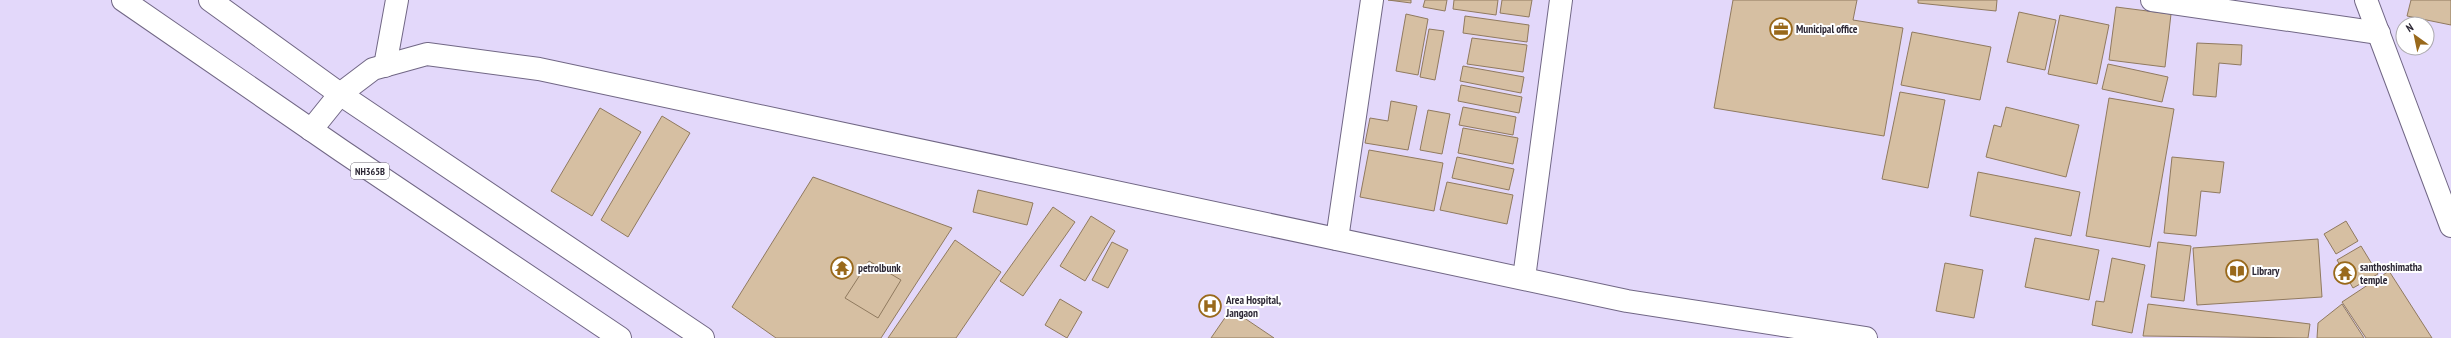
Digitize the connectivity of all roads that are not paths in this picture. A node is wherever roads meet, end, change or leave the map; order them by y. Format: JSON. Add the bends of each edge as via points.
{"nodes":[{"id":1,"x":123,"y":0,"type":"edge"},
{"id":2,"x":210,"y":0,"type":"edge"},
{"id":3,"x":397,"y":0,"type":"edge"},
{"id":4,"x":1372,"y":0,"type":"edge"},
{"id":5,"x":1561,"y":0,"type":"edge"},
{"id":6,"x":2152,"y":0,"type":"edge"},
{"id":7,"x":2366,"y":0,"type":"edge"},
{"id":8,"x":2379,"y":33,"type":"junction"},
{"id":9,"x":385,"y":66,"type":"junction"},
{"id":10,"x":340,"y":94,"type":"junction"},
{"id":11,"x":311,"y":130,"type":"junction"},
{"id":12,"x":2451,"y":226,"type":"edge"},
{"id":13,"x":1337,"y":240,"type":"junction"},
{"id":14,"x":1524,"y":278,"type":"junction"},
{"id":15,"x":620,"y":338,"type":"edge"},
{"id":16,"x":703,"y":338,"type":"edge"},
{"id":17,"x":1866,"y":338,"type":"edge"}],
"edges":[{"from":1,"to":11,"type":"main road","number":"NH365B"},
{"from":2,"to":10,"type":"main road"},
{"from":3,"to":9,"type":"main road"},
{"from":4,"to":13,"type":"main road"},
{"from":5,"to":14,"type":"main road"},
{"from":6,"to":8,"type":"main road"},
{"from":7,"to":8,"type":"main road"},
{"from":8,"to":12,"type":"main road"},
{"from":9,"to":10,"type":"main road","via":[[373,69]]},
{"from":9,"to":13,"type":"main road","via":[[427,54],[539,69]]},
{"from":10,"to":11,"type":"main road"},
{"from":10,"to":16,"type":"main road"},
{"from":11,"to":15,"type":"main road","number":"NH365B"},
{"from":13,"to":14,"type":"main road"},
{"from":14,"to":17,"type":"main road","via":[[1627,301]]}]}
